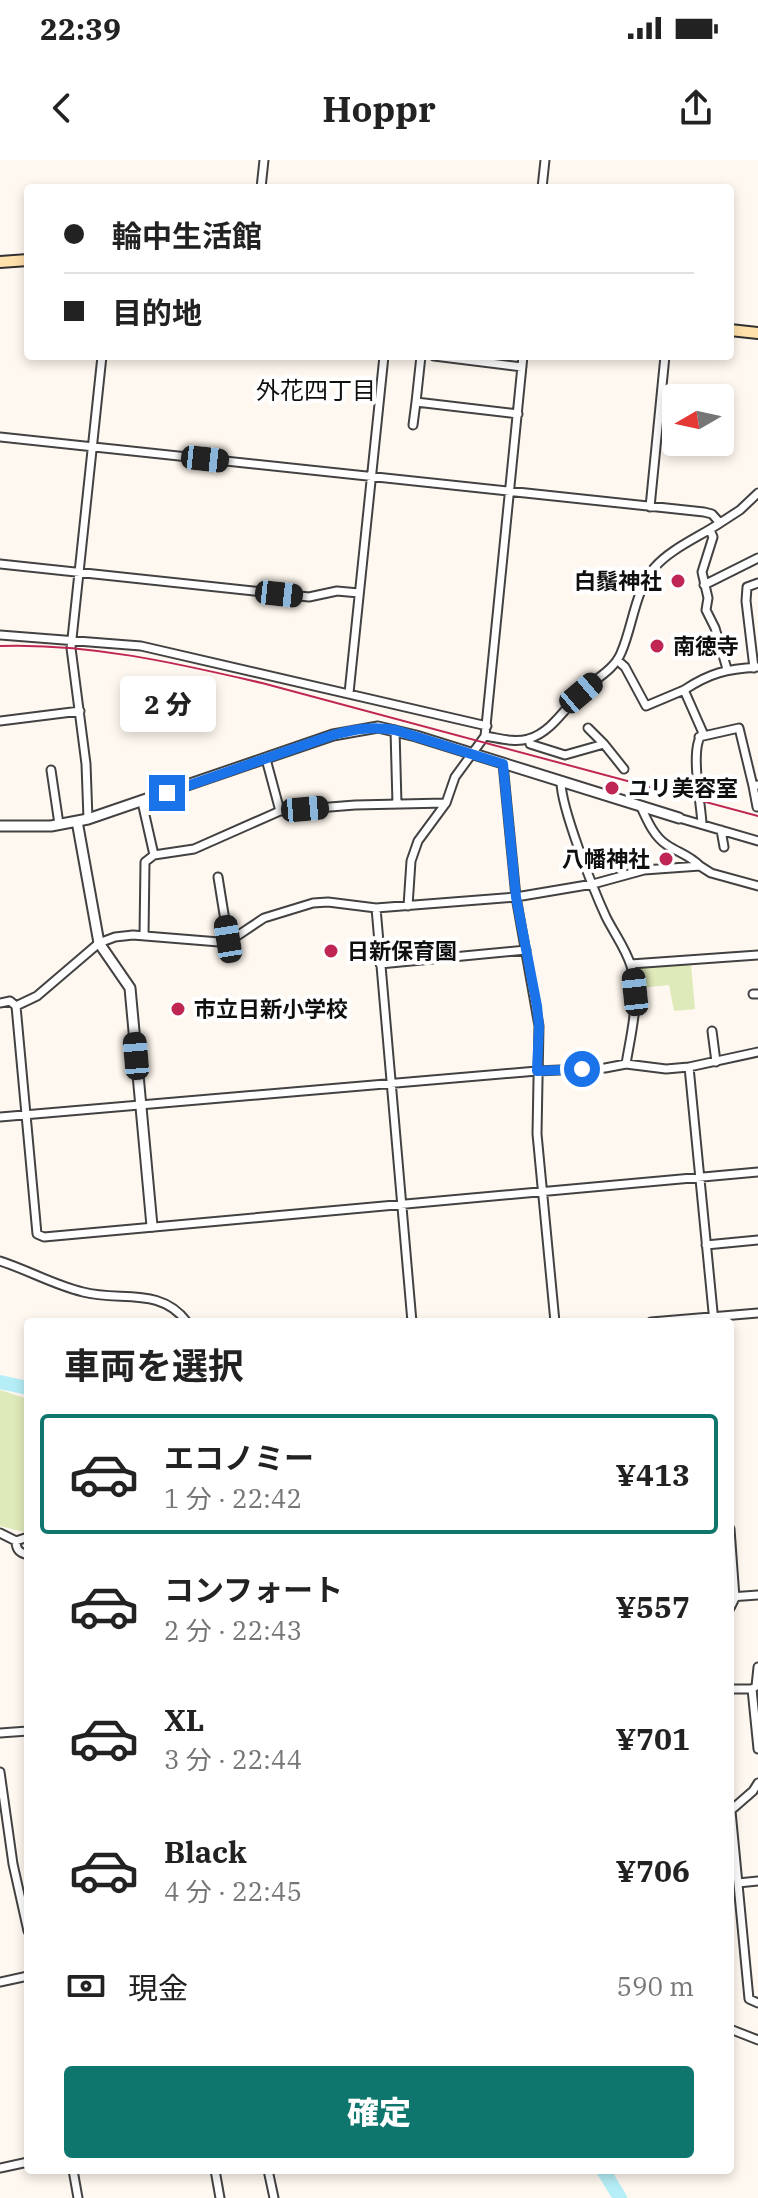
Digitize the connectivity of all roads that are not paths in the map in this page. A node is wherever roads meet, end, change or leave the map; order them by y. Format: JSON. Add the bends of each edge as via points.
{"nodes":[{"id":1,"x":264,"y":160,"type":"edge"},
{"id":2,"x":545,"y":160,"type":"edge"},
{"id":3,"x":261,"y":184,"type":"edge"},
{"id":4,"x":542,"y":184,"type":"edge"},
{"id":5,"x":24,"y":260,"type":"edge"},
{"id":6,"x":0,"y":262,"type":"edge"},
{"id":7,"x":734,"y":330,"type":"edge"},
{"id":8,"x":758,"y":333,"type":"edge"},
{"id":9,"x":102,"y":360,"type":"edge"},
{"id":10,"x":384,"y":360,"type":"edge"},
{"id":11,"x":421,"y":360,"type":"edge"},
{"id":12,"x":466,"y":360,"type":"edge"},
{"id":13,"x":523,"y":360,"type":"edge"},
{"id":14,"x":665,"y":360,"type":"edge"},
{"id":15,"x":522,"y":367,"type":"junction"},
{"id":16,"x":416,"y":402,"type":"junction"},
{"id":17,"x":518,"y":414,"type":"junction"},
{"id":18,"x":413,"y":425,"type":"dead end"},
{"id":19,"x":0,"y":437,"type":"edge"},
{"id":20,"x":92,"y":447,"type":"junction"},
{"id":21,"x":371,"y":477,"type":"junction"},
{"id":22,"x":512,"y":491,"type":"junction"},
{"id":23,"x":758,"y":493,"type":"edge"},
{"id":24,"x":650,"y":507,"type":"junction"},
{"id":25,"x":720,"y":523,"type":"junction"},
{"id":26,"x":710,"y":530,"type":"junction"},
{"id":27,"x":758,"y":558,"type":"edge"},
{"id":28,"x":0,"y":564,"type":"edge"},
{"id":29,"x":80,"y":572,"type":"junction"},
{"id":30,"x":758,"y":583,"type":"edge"},
{"id":31,"x":704,"y":585,"type":"junction"},
{"id":32,"x":359,"y":593,"type":"junction"},
{"id":33,"x":0,"y":635,"type":"edge"},
{"id":34,"x":73,"y":639,"type":"junction"},
{"id":35,"x":617,"y":660,"type":"junction"},
{"id":36,"x":756,"y":668,"type":"edge"},
{"id":37,"x":727,"y":669,"type":"junction"},
{"id":38,"x":684,"y":690,"type":"junction"},
{"id":39,"x":349,"y":693,"type":"junction"},
{"id":40,"x":80,"y":711,"type":"junction"},
{"id":41,"x":0,"y":721,"type":"edge"},
{"id":42,"x":487,"y":726,"type":"junction"},
{"id":43,"x":588,"y":728,"type":"dead end"},
{"id":44,"x":395,"y":730,"type":"junction"},
{"id":45,"x":485,"y":736,"type":"junction"},
{"id":46,"x":698,"y":738,"type":"junction"},
{"id":47,"x":529,"y":739,"type":"junction"},
{"id":48,"x":604,"y":744,"type":"junction"},
{"id":49,"x":473,"y":754,"type":"junction"},
{"id":50,"x":266,"y":759,"type":"junction"},
{"id":51,"x":503,"y":764,"type":"junction"},
{"id":52,"x":624,"y":769,"type":"dead end"},
{"id":53,"x":51,"y":770,"type":"dead end"},
{"id":54,"x":561,"y":782,"type":"junction"},
{"id":55,"x":755,"y":785,"type":"edge"},
{"id":56,"x":142,"y":802,"type":"junction"},
{"id":57,"x":446,"y":803,"type":"junction"},
{"id":58,"x":397,"y":804,"type":"junction"},
{"id":59,"x":641,"y":807,"type":"junction"},
{"id":60,"x":757,"y":807,"type":"edge"},
{"id":61,"x":280,"y":811,"type":"junction"},
{"id":62,"x":679,"y":818,"type":"joint"},
{"id":63,"x":82,"y":820,"type":"junction"},
{"id":64,"x":59,"y":824,"type":"junction"},
{"id":65,"x":702,"y":824,"type":"junction"},
{"id":66,"x":0,"y":826,"type":"edge"},
{"id":67,"x":721,"y":830,"type":"junction"},
{"id":68,"x":758,"y":841,"type":"edge"},
{"id":69,"x":724,"y":847,"type":"dead end"},
{"id":70,"x":154,"y":855,"type":"junction"},
{"id":71,"x":700,"y":866,"type":"junction"},
{"id":72,"x":218,"y":877,"type":"dead end"},
{"id":73,"x":593,"y":884,"type":"junction"},
{"id":74,"x":758,"y":886,"type":"edge"},
{"id":75,"x":516,"y":897,"type":"junction"},
{"id":76,"x":408,"y":906,"type":"junction"},
{"id":77,"x":376,"y":908,"type":"junction"},
{"id":78,"x":144,"y":936,"type":"junction"},
{"id":79,"x":228,"y":939,"type":"junction"},
{"id":80,"x":99,"y":943,"type":"junction"},
{"id":81,"x":526,"y":950,"type":"junction"},
{"id":82,"x":758,"y":955,"type":"edge"},
{"id":83,"x":380,"y":964,"type":"junction"},
{"id":84,"x":631,"y":964,"type":"junction"},
{"id":85,"x":0,"y":1003,"type":"edge"},
{"id":86,"x":16,"y":1006,"type":"junction"},
{"id":87,"x":712,"y":1031,"type":"dead end"},
{"id":88,"x":758,"y":1052,"type":"edge"},
{"id":89,"x":716,"y":1062,"type":"junction"},
{"id":90,"x":626,"y":1064,"type":"junction"},
{"id":91,"x":689,"y":1067,"type":"junction"},
{"id":92,"x":537,"y":1071,"type":"junction"},
{"id":93,"x":391,"y":1085,"type":"junction"},
{"id":94,"x":141,"y":1106,"type":"junction"},
{"id":95,"x":26,"y":1114,"type":"junction"},
{"id":96,"x":0,"y":1117,"type":"edge"},
{"id":97,"x":758,"y":1172,"type":"edge"},
{"id":98,"x":699,"y":1177,"type":"junction"},
{"id":99,"x":542,"y":1191,"type":"junction"},
{"id":100,"x":401,"y":1204,"type":"junction"},
{"id":101,"x":152,"y":1226,"type":"junction"},
{"id":102,"x":758,"y":1240,"type":"edge"},
{"id":103,"x":706,"y":1245,"type":"junction"},
{"id":104,"x":0,"y":1261,"type":"edge"},
{"id":105,"x":758,"y":1313,"type":"edge"},
{"id":106,"x":183,"y":1318,"type":"edge"},
{"id":107,"x":412,"y":1318,"type":"edge"},
{"id":108,"x":555,"y":1318,"type":"edge"},
{"id":109,"x":713,"y":1318,"type":"edge"},
{"id":110,"x":720,"y":1318,"type":"edge"},
{"id":111,"x":0,"y":1533,"type":"edge"},
{"id":112,"x":24,"y":1538,"type":"edge"},
{"id":113,"x":16,"y":1541,"type":"junction"},
{"id":114,"x":24,"y":1554,"type":"edge"},
{"id":115,"x":758,"y":1595,"type":"edge"},
{"id":116,"x":734,"y":1597,"type":"edge"},
{"id":117,"x":758,"y":1667,"type":"edge"},
{"id":118,"x":734,"y":1689,"type":"edge"},
{"id":119,"x":752,"y":1689,"type":"junction"},
{"id":120,"x":24,"y":1731,"type":"edge"},
{"id":121,"x":0,"y":1733,"type":"edge"},
{"id":122,"x":758,"y":1738,"type":"edge"},
{"id":123,"x":758,"y":1749,"type":"edge"},
{"id":124,"x":0,"y":1772,"type":"edge"},
{"id":125,"x":758,"y":1783,"type":"edge"},
{"id":126,"x":734,"y":1808,"type":"edge"},
{"id":127,"x":734,"y":1847,"type":"edge"},
{"id":128,"x":758,"y":1881,"type":"edge"},
{"id":129,"x":738,"y":1883,"type":"junction"},
{"id":130,"x":24,"y":1913,"type":"edge"},
{"id":131,"x":24,"y":1977,"type":"edge"},
{"id":132,"x":0,"y":1982,"type":"edge"},
{"id":133,"x":758,"y":2003,"type":"edge"},
{"id":134,"x":734,"y":2031,"type":"edge"},
{"id":135,"x":758,"y":2040,"type":"edge"},
{"id":136,"x":24,"y":2163,"type":"edge"},
{"id":137,"x":0,"y":2168,"type":"edge"},
{"id":138,"x":74,"y":2174,"type":"edge"},
{"id":139,"x":216,"y":2174,"type":"edge"},
{"id":140,"x":269,"y":2174,"type":"edge"},
{"id":141,"x":78,"y":2198,"type":"edge"},
{"id":142,"x":220,"y":2198,"type":"edge"},
{"id":143,"x":274,"y":2198,"type":"edge"}],
"edges":[{"from":1,"to":3,"type":"street"},
{"from":2,"to":4,"type":"street"},
{"from":5,"to":6,"type":"main road"},
{"from":7,"to":8,"type":"main road"},
{"from":9,"to":20,"type":"street"},
{"from":10,"to":21,"type":"street"},
{"from":11,"to":16,"type":"street"},
{"from":12,"to":15,"type":"street"},
{"from":13,"to":15,"type":"street"},
{"from":14,"to":24,"type":"street"},
{"from":15,"to":17,"type":"street"},
{"from":16,"to":17,"type":"street"},
{"from":16,"to":18,"type":"street"},
{"from":17,"to":22,"type":"street"},
{"from":19,"to":20,"type":"street"},
{"from":20,"to":21,"type":"street"},
{"from":20,"to":29,"type":"street"},
{"from":21,"to":22,"type":"street"},
{"from":21,"to":32,"type":"street"},
{"from":22,"to":24,"type":"street"},
{"from":22,"to":42,"type":"street"},
{"from":23,"to":25,"type":"street"},
{"from":24,"to":25,"type":"street","via":[[704,512]]},
{"from":25,"to":26,"type":"street"},
{"from":26,"to":31,"type":"street"},
{"from":26,"to":35,"type":"street","via":[[655,568]]},
{"from":27,"to":31,"type":"street"},
{"from":28,"to":29,"type":"street"},
{"from":29,"to":32,"type":"street","via":[[309,597]]},
{"from":29,"to":34,"type":"street"},
{"from":30,"to":36,"type":"street","via":[[747,587],[746,601]]},
{"from":31,"to":37,"type":"street","via":[[706,610]]},
{"from":32,"to":39,"type":"street"},
{"from":33,"to":34,"type":"street"},
{"from":34,"to":39,"type":"street","via":[[141,646]]},
{"from":34,"to":40,"type":"street"},
{"from":35,"to":38,"type":"street","via":[[646,706]]},
{"from":35,"to":47,"type":"street"},
{"from":36,"to":37,"type":"street"},
{"from":37,"to":38,"type":"street"},
{"from":38,"to":46,"type":"street","via":[[703,733]]},
{"from":39,"to":42,"type":"street"},
{"from":40,"to":41,"type":"street"},
{"from":40,"to":63,"type":"street","via":[[86,764]]},
{"from":42,"to":45,"type":"street"},
{"from":43,"to":48,"type":"street"},
{"from":44,"to":49,"type":"street"},
{"from":44,"to":50,"type":"street","via":[[358,729]]},
{"from":44,"to":58,"type":"street"},
{"from":45,"to":47,"type":"street"},
{"from":45,"to":49,"type":"street"},
{"from":46,"to":55,"type":"street","via":[[739,728]]},
{"from":46,"to":65,"type":"street","via":[[694,754]]},
{"from":47,"to":48,"type":"street","via":[[530,744],[565,755]]},
{"from":48,"to":52,"type":"street"},
{"from":49,"to":51,"type":"street"},
{"from":49,"to":57,"type":"street","via":[[455,777]]},
{"from":50,"to":56,"type":"street"},
{"from":50,"to":61,"type":"street"},
{"from":51,"to":54,"type":"street"},
{"from":51,"to":75,"type":"street"},
{"from":53,"to":64,"type":"street"},
{"from":54,"to":59,"type":"street"},
{"from":54,"to":73,"type":"street"},
{"from":55,"to":60,"type":"street"},
{"from":56,"to":63,"type":"street"},
{"from":56,"to":70,"type":"street"},
{"from":57,"to":58,"type":"street"},
{"from":57,"to":76,"type":"street","via":[[418,841]]},
{"from":58,"to":61,"type":"street"},
{"from":59,"to":62,"type":"street"},
{"from":59,"to":71,"type":"street","via":[[658,837]]},
{"from":61,"to":70,"type":"street","via":[[194,849]]},
{"from":62,"to":65,"type":"street"},
{"from":63,"to":64,"type":"street"},
{"from":63,"to":80,"type":"street"},
{"from":64,"to":66,"type":"street"},
{"from":65,"to":67,"type":"street"},
{"from":67,"to":68,"type":"street"},
{"from":67,"to":69,"type":"street"},
{"from":70,"to":78,"type":"street","via":[[145,862]]},
{"from":71,"to":73,"type":"street","via":[[644,870]]},
{"from":71,"to":74,"type":"street"},
{"from":72,"to":79,"type":"street"},
{"from":73,"to":75,"type":"street"},
{"from":73,"to":84,"type":"street"},
{"from":75,"to":76,"type":"street"},
{"from":75,"to":81,"type":"street"},
{"from":76,"to":77,"type":"street"},
{"from":77,"to":79,"type":"street","via":[[313,903],[264,918]]},
{"from":77,"to":83,"type":"street"},
{"from":78,"to":79,"type":"street"},
{"from":78,"to":80,"type":"street"},
{"from":80,"to":86,"type":"street","via":[[37,996]]},
{"from":80,"to":94,"type":"street","via":[[130,988]]},
{"from":81,"to":83,"type":"street"},
{"from":81,"to":92,"type":"street","via":[[539,1026]]},
{"from":82,"to":84,"type":"street"},
{"from":83,"to":93,"type":"street"},
{"from":84,"to":90,"type":"street","via":[[634,1004]]},
{"from":85,"to":86,"type":"street"},
{"from":86,"to":95,"type":"street"},
{"from":87,"to":89,"type":"street"},
{"from":88,"to":89,"type":"street"},
{"from":89,"to":91,"type":"street"},
{"from":90,"to":91,"type":"street"},
{"from":90,"to":92,"type":"street"},
{"from":91,"to":98,"type":"street"},
{"from":92,"to":93,"type":"street"},
{"from":92,"to":99,"type":"street"},
{"from":93,"to":94,"type":"street"},
{"from":93,"to":100,"type":"street"},
{"from":94,"to":95,"type":"street"},
{"from":94,"to":101,"type":"street"},
{"from":95,"to":96,"type":"street"},
{"from":95,"to":101,"type":"street","via":[[37,1234]]},
{"from":97,"to":98,"type":"street"},
{"from":98,"to":99,"type":"street"},
{"from":98,"to":103,"type":"street"},
{"from":99,"to":100,"type":"street"},
{"from":99,"to":108,"type":"street"},
{"from":100,"to":101,"type":"street"},
{"from":100,"to":107,"type":"street"},
{"from":102,"to":103,"type":"street"},
{"from":103,"to":109,"type":"street"},
{"from":104,"to":106,"type":"street","via":[[84,1293],[149,1296]]},
{"from":105,"to":110,"type":"street"},
{"from":111,"to":113,"type":"street"},
{"from":112,"to":113,"type":"street"},
{"from":113,"to":114,"type":"street"},
{"from":115,"to":116,"type":"street"},
{"from":117,"to":119,"type":"street"},
{"from":118,"to":119,"type":"street"},
{"from":119,"to":122,"type":"street"},
{"from":120,"to":121,"type":"street"},
{"from":122,"to":123,"type":"street"},
{"from":124,"to":130,"type":"street"},
{"from":125,"to":126,"type":"street"},
{"from":127,"to":129,"type":"street"},
{"from":128,"to":129,"type":"street"},
{"from":129,"to":133,"type":"street","via":[[749,1999]]},
{"from":131,"to":132,"type":"street"},
{"from":134,"to":135,"type":"street"},
{"from":136,"to":137,"type":"street"},
{"from":138,"to":141,"type":"street"},
{"from":139,"to":142,"type":"street"},
{"from":140,"to":143,"type":"street"}]}
